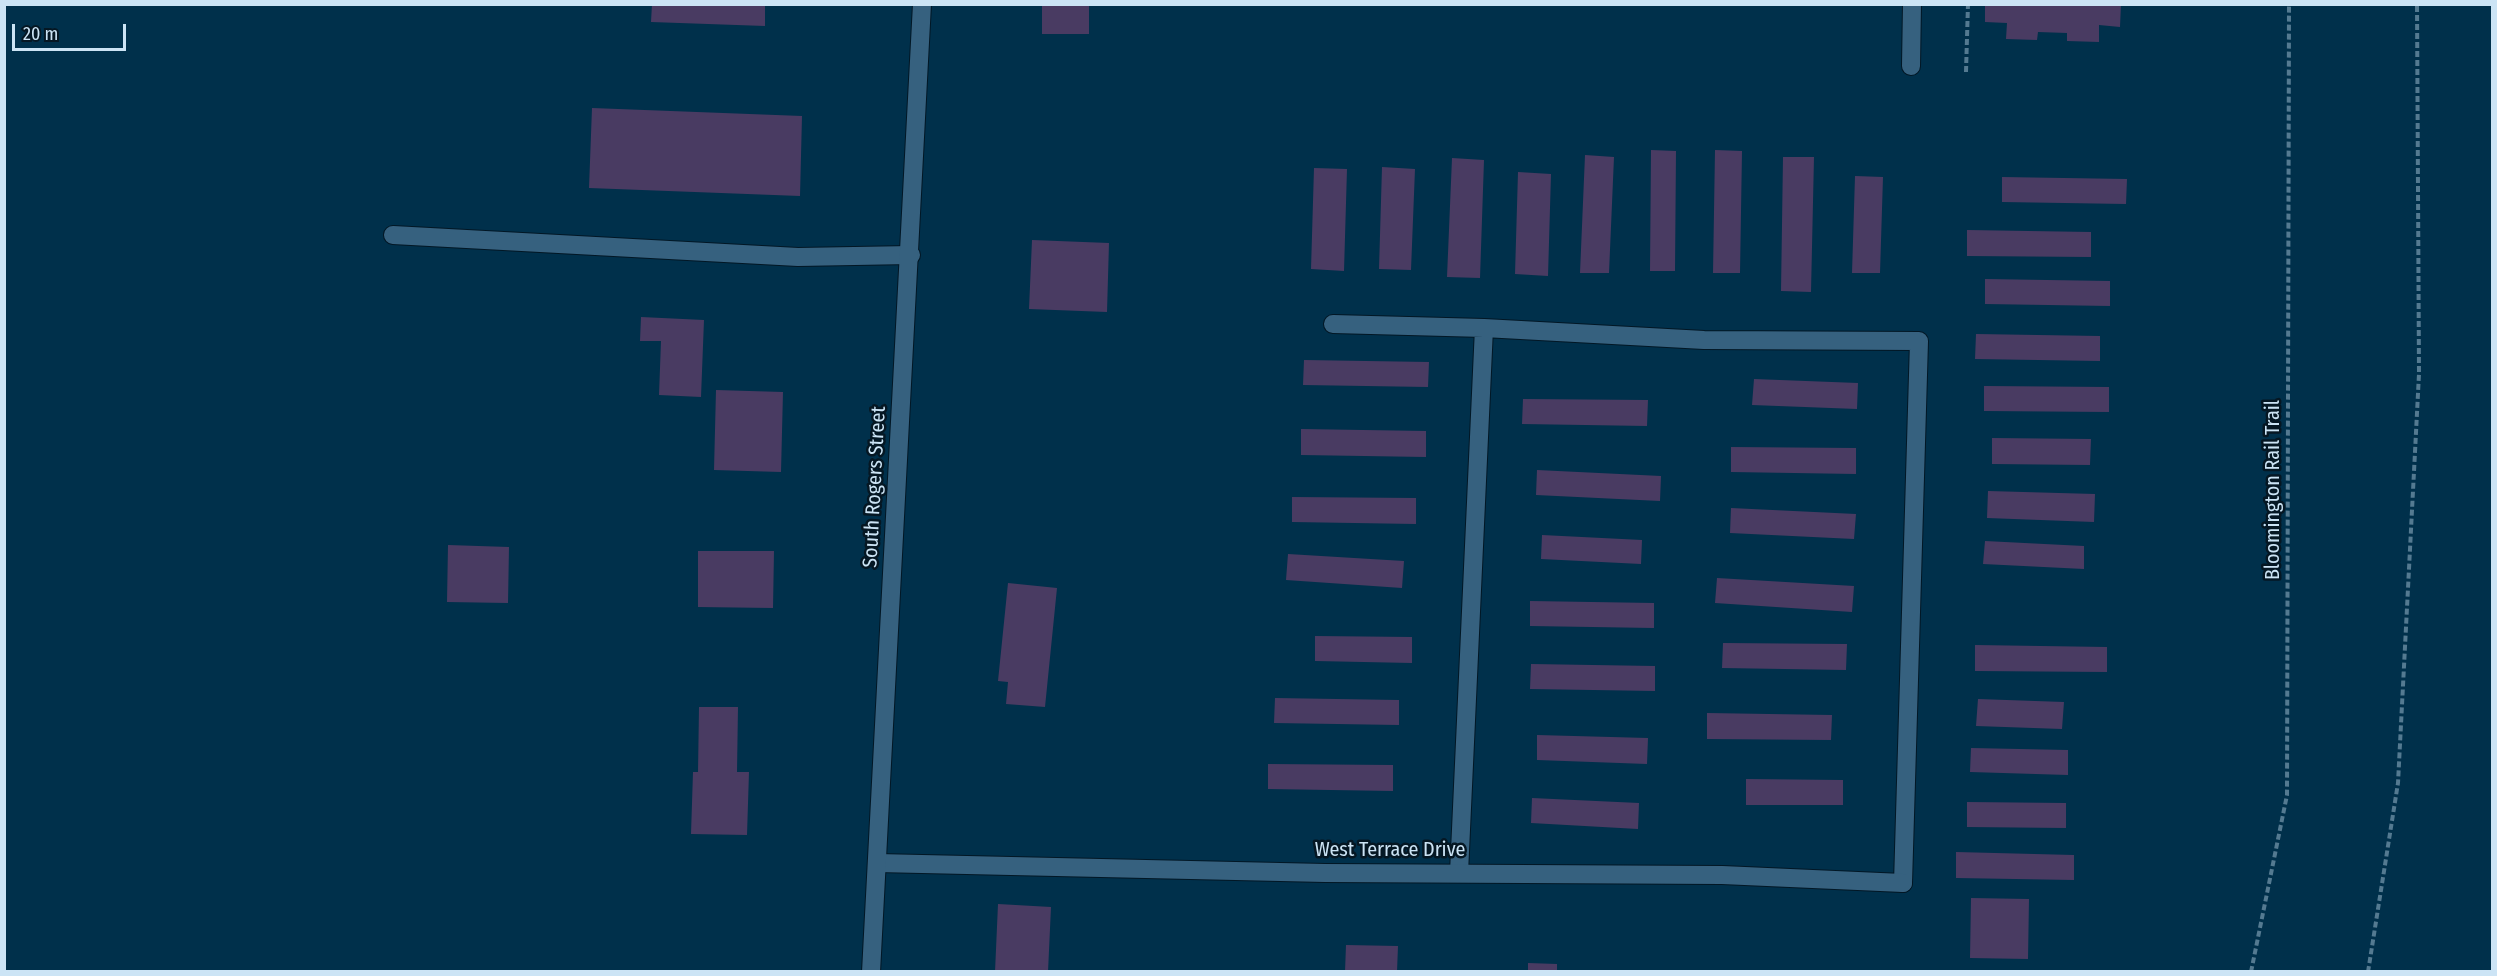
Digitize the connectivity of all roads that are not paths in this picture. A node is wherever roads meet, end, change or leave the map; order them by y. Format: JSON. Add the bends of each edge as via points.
{"nodes":[{"id":1,"x":922,"y":4,"type":"edge"},
{"id":2,"x":1912,"y":4,"type":"edge"},
{"id":3,"x":1911,"y":66,"type":"dead end"},
{"id":4,"x":393,"y":235,"type":"dead end"},
{"id":5,"x":910,"y":255,"type":"junction"},
{"id":6,"x":1333,"y":324,"type":"dead end"},
{"id":7,"x":1485,"y":328,"type":"junction"},
{"id":8,"x":877,"y":863,"type":"junction"},
{"id":9,"x":1460,"y":873,"type":"junction"},
{"id":10,"x":871,"y":972,"type":"edge"}],
"edges":[{"from":1,"to":5,"type":"street","name":"South Rogers Street"},
{"from":2,"to":3,"type":"street"},
{"from":4,"to":5,"type":"street","via":[[798,257]]},
{"from":5,"to":8,"type":"street","name":"South Rogers Street"},
{"from":6,"to":7,"type":"street"},
{"from":7,"to":9,"type":"street"},
{"from":7,"to":9,"type":"street","name":"West Terrace Drive","via":[[1704,340],[1919,341],[1903,883],[1722,875]]},
{"from":8,"to":9,"type":"street","name":"West Terrace Drive"},
{"from":8,"to":10,"type":"street","name":"South Rogers Street"}]}
